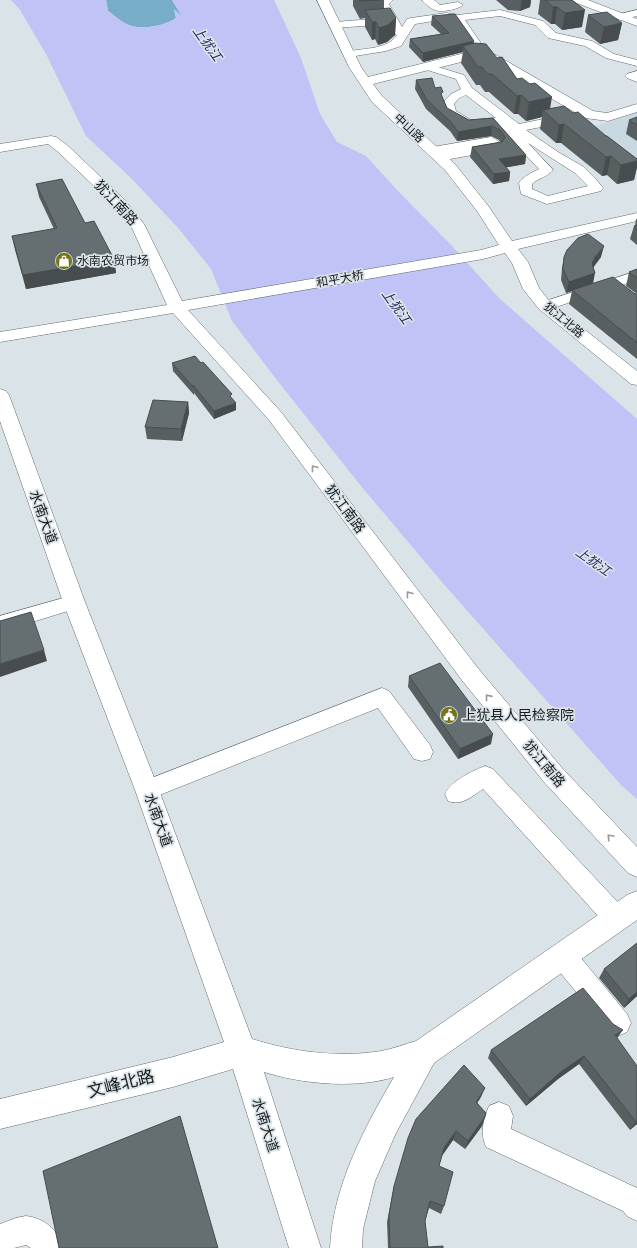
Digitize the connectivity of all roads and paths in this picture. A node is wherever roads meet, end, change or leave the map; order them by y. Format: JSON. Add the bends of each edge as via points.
{"nodes":[{"id":1,"x":322,"y":0,"type":"edge"},
{"id":2,"x":388,"y":0,"type":"edge"},
{"id":3,"x":427,"y":0,"type":"edge"},
{"id":4,"x":579,"y":3,"type":"edge"},
{"id":5,"x":466,"y":4,"type":"dead end"},
{"id":6,"x":492,"y":5,"type":"dead end"},
{"id":7,"x":535,"y":9,"type":"dead end"},
{"id":8,"x":500,"y":13,"type":"junction"},
{"id":9,"x":637,"y":13,"type":"edge"},
{"id":10,"x":620,"y":16,"type":"junction"},
{"id":11,"x":517,"y":17,"type":"junction"},
{"id":12,"x":458,"y":18,"type":"junction"},
{"id":13,"x":393,"y":21,"type":"junction"},
{"id":14,"x":637,"y":23,"type":"edge"},
{"id":15,"x":335,"y":25,"type":"junction"},
{"id":16,"x":402,"y":37,"type":"junction"},
{"id":17,"x":349,"y":54,"type":"junction"},
{"id":18,"x":484,"y":56,"type":"junction"},
{"id":19,"x":637,"y":63,"type":"edge"},
{"id":20,"x":428,"y":67,"type":"junction"},
{"id":21,"x":637,"y":74,"type":"edge"},
{"id":22,"x":637,"y":79,"type":"edge"},
{"id":23,"x":366,"y":82,"type":"junction"},
{"id":24,"x":467,"y":90,"type":"junction"},
{"id":25,"x":637,"y":108,"type":"edge"},
{"id":26,"x":588,"y":114,"type":"junction"},
{"id":27,"x":517,"y":134,"type":"junction"},
{"id":28,"x":0,"y":148,"type":"edge"},
{"id":29,"x":436,"y":154,"type":"junction"},
{"id":30,"x":637,"y":217,"type":"edge"},
{"id":31,"x":508,"y":247,"type":"junction"},
{"id":32,"x":637,"y":275,"type":"edge"},
{"id":33,"x":612,"y":283,"type":"junction"},
{"id":34,"x":625,"y":293,"type":"edge"},
{"id":35,"x":186,"y":305,"type":"junction"},
{"id":36,"x":545,"y":306,"type":"junction"},
{"id":37,"x":0,"y":337,"type":"edge"},
{"id":38,"x":637,"y":380,"type":"edge"},
{"id":39,"x":0,"y":395,"type":"edge"},
{"id":40,"x":74,"y":602,"type":"junction"},
{"id":41,"x":0,"y":624,"type":"edge"},
{"id":42,"x":422,"y":752,"type":"dead end"},
{"id":43,"x":147,"y":790,"type":"junction"},
{"id":44,"x":456,"y":794,"type":"dead end"},
{"id":45,"x":637,"y":865,"type":"edge"},
{"id":46,"x":627,"y":911,"type":"edge"},
{"id":47,"x":563,"y":956,"type":"junction"},
{"id":48,"x":618,"y":1023,"type":"dead end"},
{"id":49,"x":242,"y":1051,"type":"junction"},
{"id":50,"x":424,"y":1053,"type":"junction"},
{"id":51,"x":0,"y":1114,"type":"edge"},
{"id":52,"x":499,"y":1116,"type":"dead end"},
{"id":53,"x":637,"y":1206,"type":"edge"},
{"id":54,"x":0,"y":1239,"type":"edge"},
{"id":55,"x":47,"y":1248,"type":"edge"},
{"id":56,"x":305,"y":1248,"type":"edge"},
{"id":57,"x":346,"y":1248,"type":"edge"}],
"edges":[{"from":1,"to":15,"type":"street","name":"中山路"},
{"from":2,"to":13,"type":"street","via":[[384,4]]},
{"from":3,"to":5,"type":"street","via":[[438,8]]},
{"from":4,"to":10,"type":"street"},
{"from":6,"to":8,"type":"street"},
{"from":7,"to":11,"type":"street"},
{"from":8,"to":11,"type":"street"},
{"from":8,"to":12,"type":"street"},
{"from":9,"to":10,"type":"street"},
{"from":10,"to":14,"type":"street"},
{"from":11,"to":19,"type":"street","via":[[539,23],[552,36],[588,43],[610,56]]},
{"from":12,"to":16,"type":"street","via":[[446,16],[411,22]]},
{"from":12,"to":18,"type":"street"},
{"from":13,"to":15,"type":"street"},
{"from":13,"to":16,"type":"street"},
{"from":15,"to":17,"type":"street","name":"中山路"},
{"from":16,"to":17,"type":"street","via":[[397,44],[386,48]]},
{"from":17,"to":23,"type":"street","name":"中山路"},
{"from":18,"to":20,"type":"street","via":[[473,56]]},
{"from":18,"to":26,"type":"street","via":[[492,58]]},
{"from":20,"to":23,"type":"street"},
{"from":20,"to":24,"type":"street","via":[[460,77]]},
{"from":21,"to":22,"type":"street","via":[[631,76]]},
{"from":23,"to":29,"type":"street","name":"中山路","via":[[377,99]]},
{"from":24,"to":27,"type":"street"},
{"from":24,"to":27,"type":"street","via":[[448,103],[451,113],[469,124],[500,121]]},
{"from":25,"to":26,"type":"street","via":[[608,117]]},
{"from":26,"to":27,"type":"street"},
{"from":27,"to":27,"type":"street","via":[[547,170],[525,183],[526,191],[547,200],[596,188],[588,176],[577,167]]},
{"from":27,"to":29,"type":"street","via":[[494,144],[496,147]]},
{"from":28,"to":35,"type":"street","name":"犹江南路","via":[[50,140],[62,148],[118,201],[140,227]]},
{"from":29,"to":31,"type":"street","name":"中山路","via":[[450,167],[484,210]]},
{"from":30,"to":31,"type":"street","name":"和平大桥"},
{"from":31,"to":35,"type":"street","name":"和平大桥","via":[[483,254]]},
{"from":31,"to":36,"type":"street","name":"犹江北路","via":[[520,262],[531,289]]},
{"from":32,"to":33,"type":"street"},
{"from":33,"to":34,"type":"street"},
{"from":33,"to":36,"type":"street"},
{"from":35,"to":37,"type":"street","name":"和平大桥"},
{"from":45,"to":35,"type":"street","name":"犹江南路","one_way":true,"via":[[548,769],[464,667],[275,416]]},
{"from":36,"to":38,"type":"street","name":"犹江北路"},
{"from":39,"to":40,"type":"street","name":"水南大道"},
{"from":40,"to":41,"type":"street"},
{"from":40,"to":43,"type":"street","name":"水南大道"},
{"from":42,"to":43,"type":"street","via":[[382,697]]},
{"from":43,"to":49,"type":"street","name":"水南大道"},
{"from":44,"to":46,"type":"street","via":[[486,776]]},
{"from":46,"to":47,"type":"street"},
{"from":47,"to":48,"type":"street"},
{"from":47,"to":50,"type":"street"},
{"from":49,"to":50,"type":"street","via":[[275,1060],[338,1070],[382,1066]]},
{"from":49,"to":51,"type":"street","name":"文峰北路","via":[[174,1072]]},
{"from":49,"to":56,"type":"street","name":"水南大道"},
{"from":50,"to":57,"type":"street","via":[[385,1122],[359,1180]]},
{"from":52,"to":53,"type":"street","via":[[496,1138],[633,1201]]},
{"from":54,"to":55,"type":"street","via":[[22,1230],[39,1235],[47,1244]]}]}
